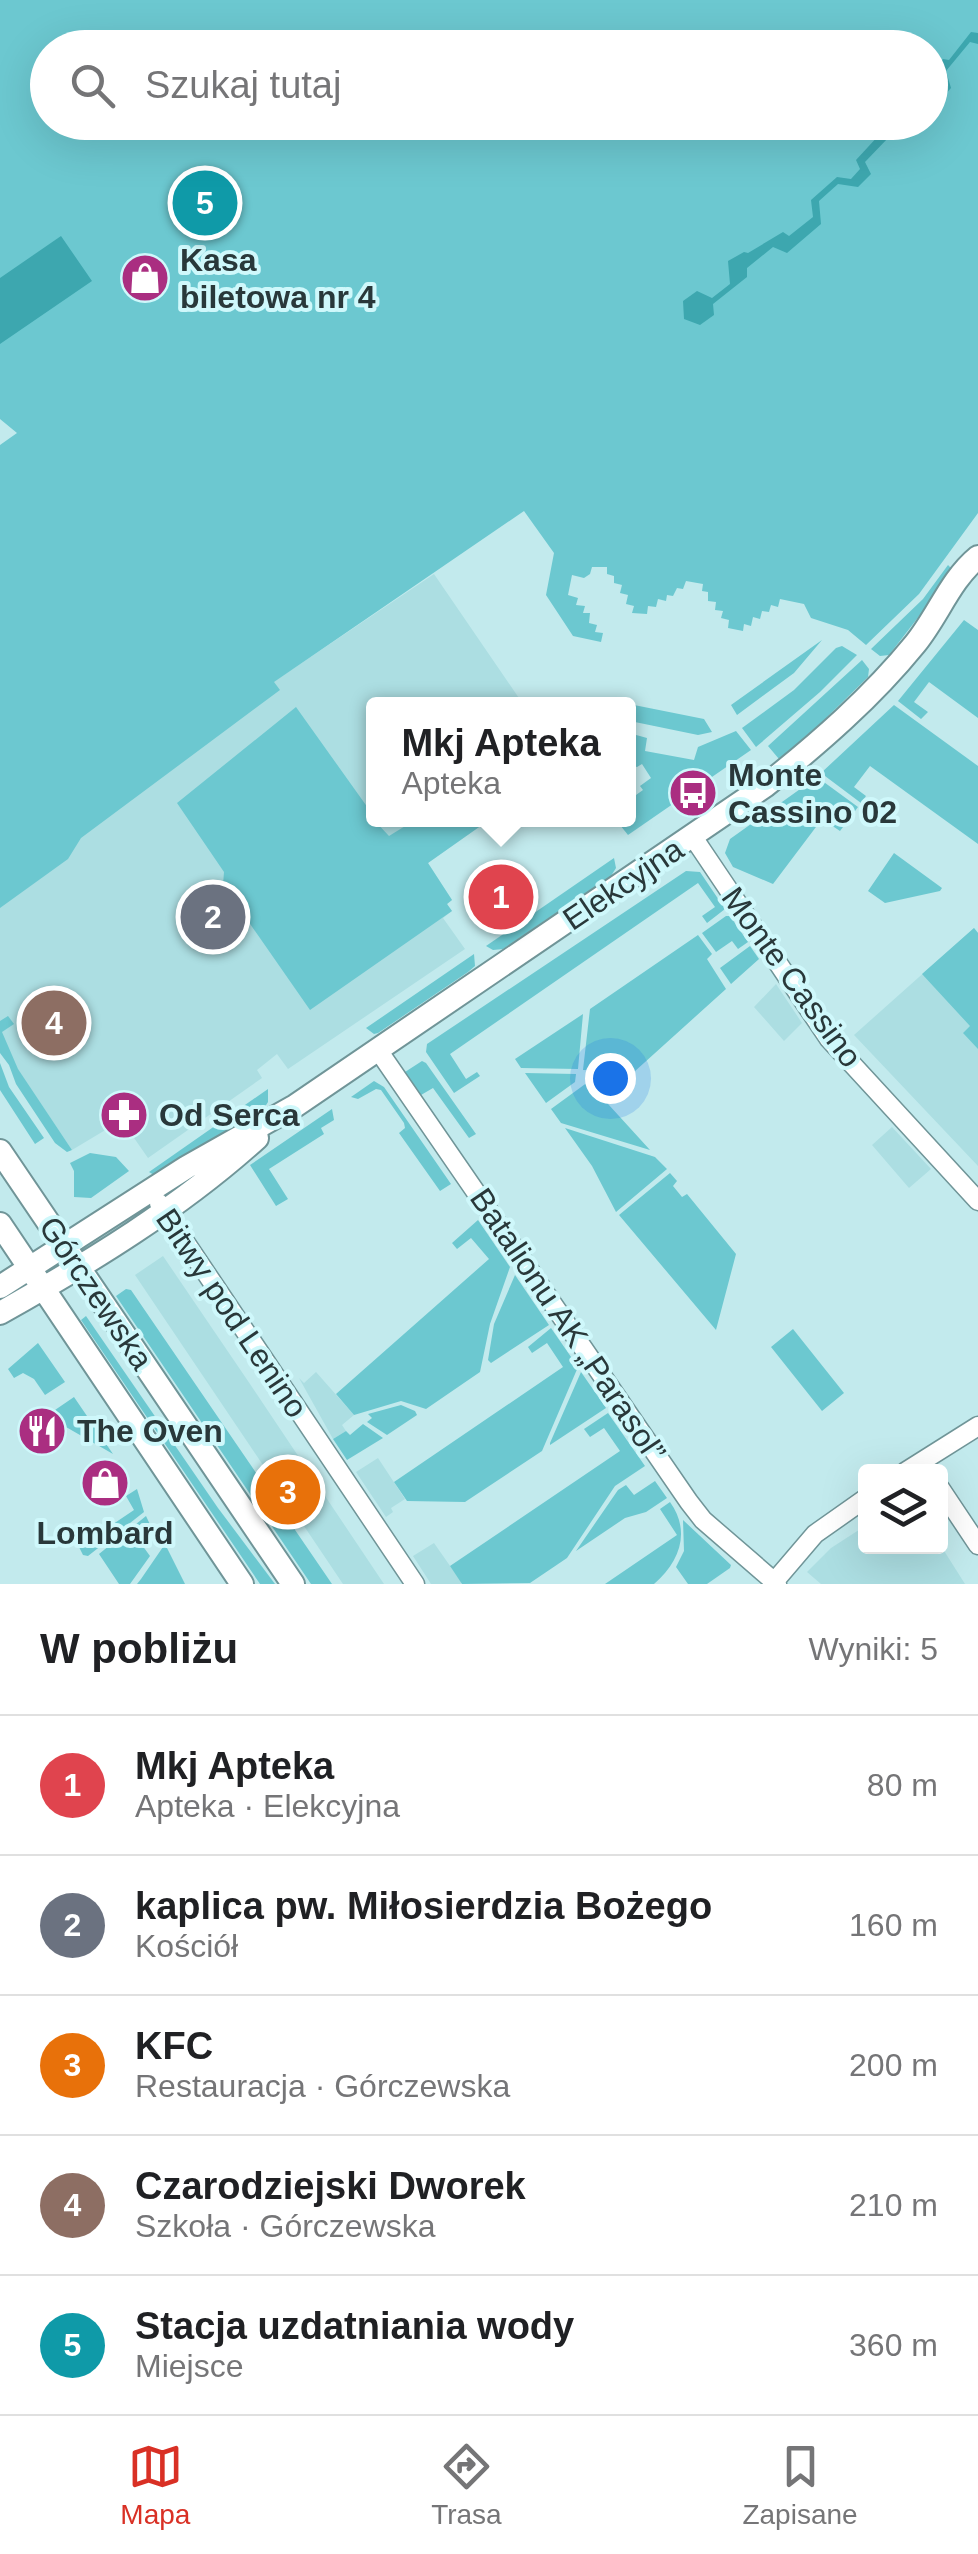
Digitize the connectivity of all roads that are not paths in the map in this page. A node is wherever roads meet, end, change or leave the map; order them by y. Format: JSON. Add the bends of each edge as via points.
{"nodes":[{"id":1,"x":978,"y":557,"type":"edge"},
{"id":2,"x":978,"y":574,"type":"edge"},
{"id":3,"x":934,"y":621,"type":"junction"},
{"id":4,"x":694,"y":837,"type":"junction"},
{"id":5,"x":378,"y":1050,"type":"junction"},
{"id":6,"x":284,"y":1114,"type":"junction"},
{"id":7,"x":0,"y":1152,"type":"edge"},
{"id":8,"x":151,"y":1190,"type":"junction"},
{"id":9,"x":978,"y":1201,"type":"edge"},
{"id":10,"x":163,"y":1210,"type":"junction"},
{"id":11,"x":0,"y":1224,"type":"edge"},
{"id":12,"x":65,"y":1247,"type":"junction"},
{"id":13,"x":79,"y":1267,"type":"junction"},
{"id":14,"x":36,"y":1280,"type":"junction"},
{"id":15,"x":0,"y":1287,"type":"edge"},
{"id":16,"x":0,"y":1313,"type":"edge"},
{"id":17,"x":978,"y":1426,"type":"edge"},
{"id":18,"x":929,"y":1464,"type":"edge"},
{"id":19,"x":948,"y":1500,"type":"edge"},
{"id":20,"x":858,"y":1503,"type":"edge"},
{"id":21,"x":978,"y":1545,"type":"edge"},
{"id":22,"x":775,"y":1583,"type":"edge"},
{"id":23,"x":242,"y":1584,"type":"edge"},
{"id":24,"x":293,"y":1584,"type":"edge"},
{"id":25,"x":416,"y":1584,"type":"edge"}],
"edges":[{"from":1,"to":3,"type":"street","name":"Elekcyjna"},
{"from":2,"to":3,"type":"street","name":"Elekcyjna","via":[[957,604]]},
{"from":3,"to":4,"type":"street","name":"Elekcyjna","via":[[832,730]]},
{"from":4,"to":5,"type":"street","name":"Elekcyjna"},
{"from":4,"to":9,"type":"street","name":"Monte Cassino","via":[[829,1039]]},
{"from":5,"to":6,"type":"street","name":"Elekcyjna"},
{"from":5,"to":22,"type":"street","name":"Batalionu AK „Parasol”","via":[[689,1502]]},
{"from":6,"to":8,"type":"street","name":"Elekcyjna"},
{"from":6,"to":10,"type":"street","name":"Elekcyjna"},
{"from":7,"to":12,"type":"street","name":"Górczewska"},
{"from":8,"to":10,"type":"street","name":"Bitwy pod Lenino"},
{"from":8,"to":12,"type":"street","name":"Elekcyjna"},
{"from":10,"to":13,"type":"street","name":"Elekcyjna"},
{"from":10,"to":25,"type":"street","name":"Bitwy pod Lenino"},
{"from":11,"to":14,"type":"street","name":"Górczewska"},
{"from":12,"to":13,"type":"street","name":"Górczewska"},
{"from":12,"to":14,"type":"street","name":"Elekcyjna"},
{"from":13,"to":14,"type":"street","name":"Elekcyjna"},
{"from":13,"to":24,"type":"street","name":"Górczewska"},
{"from":14,"to":15,"type":"street"},
{"from":14,"to":16,"type":"street"},
{"from":14,"to":23,"type":"street","name":"Górczewska"},
{"from":17,"to":18,"type":"street"},
{"from":19,"to":21,"type":"street"},
{"from":20,"to":22,"type":"street","via":[[828,1522]]}]}
